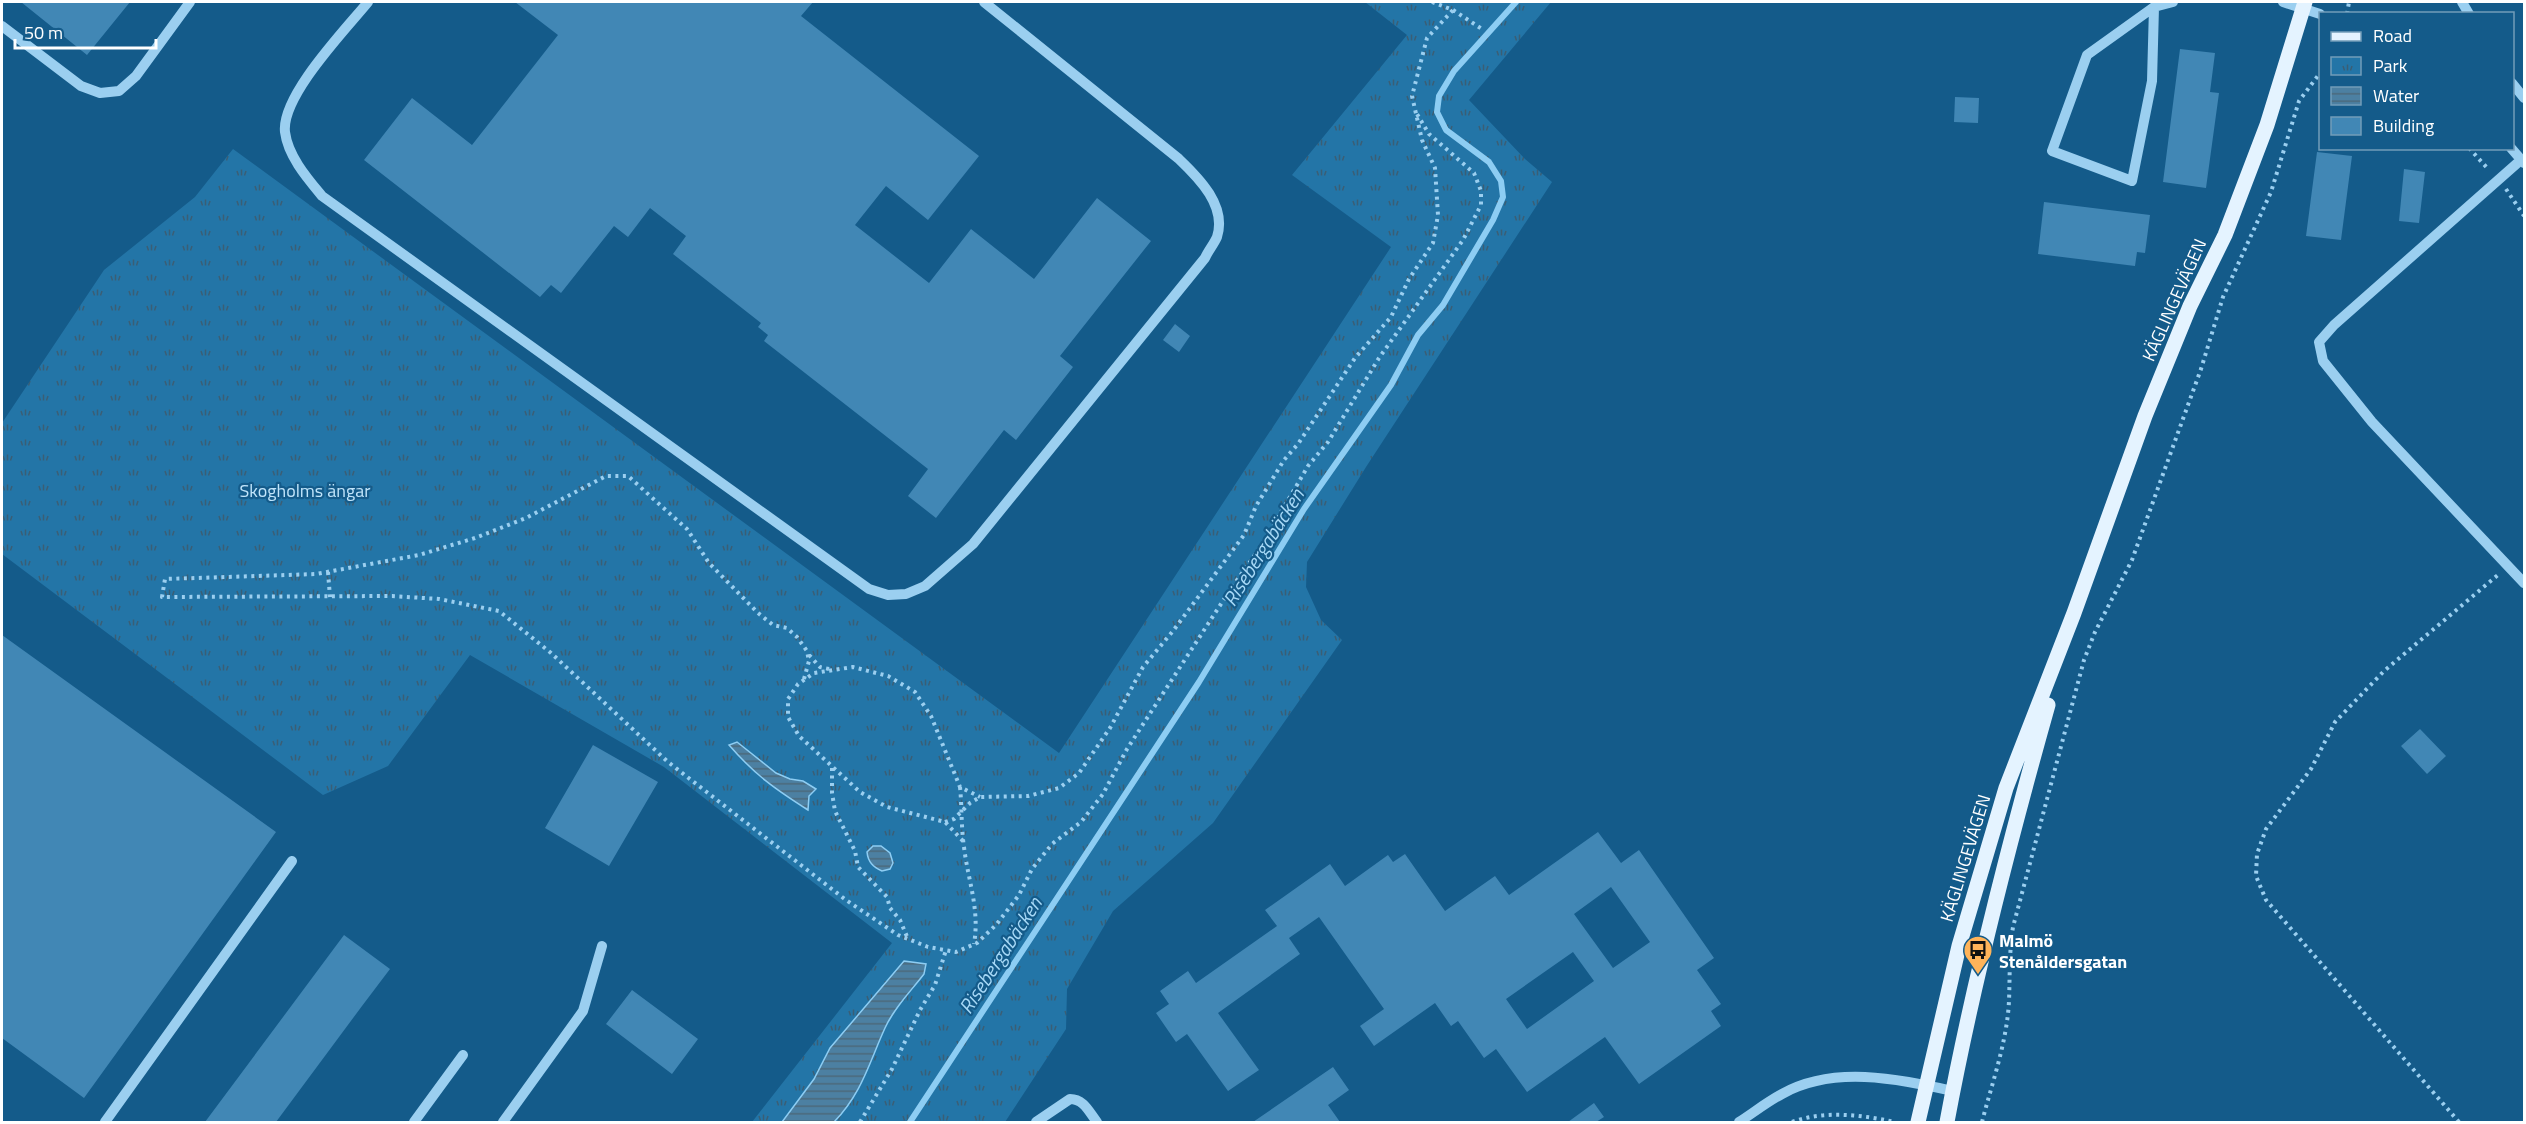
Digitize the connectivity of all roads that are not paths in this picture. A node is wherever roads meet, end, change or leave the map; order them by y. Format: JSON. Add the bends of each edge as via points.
{"nodes":[{"id":1,"x":190,"y":2,"type":"edge"},
{"id":2,"x":368,"y":2,"type":"edge"},
{"id":3,"x":984,"y":2,"type":"edge"},
{"id":4,"x":2173,"y":2,"type":"edge"},
{"id":5,"x":2283,"y":2,"type":"edge"},
{"id":6,"x":2305,"y":4,"type":"edge"},
{"id":7,"x":2154,"y":7,"type":"junction"},
{"id":8,"x":2319,"y":13,"type":"edge"},
{"id":9,"x":2,"y":26,"type":"edge"},
{"id":10,"x":2514,"y":86,"type":"edge"},
{"id":11,"x":2524,"y":98,"type":"edge"},
{"id":12,"x":2523,"y":161,"type":"edge"},
{"id":13,"x":2524,"y":583,"type":"edge"},
{"id":14,"x":2074,"y":613,"type":"junction"},
{"id":15,"x":292,"y":861,"type":"dead end"},
{"id":16,"x":602,"y":946,"type":"dead end"},
{"id":17,"x":463,"y":1055,"type":"dead end"},
{"id":18,"x":1925,"y":1085,"type":"junction"},
{"id":19,"x":1953,"y":1091,"type":"junction"},
{"id":20,"x":105,"y":1122,"type":"edge"},
{"id":21,"x":414,"y":1122,"type":"edge"},
{"id":22,"x":503,"y":1122,"type":"edge"},
{"id":23,"x":1036,"y":1122,"type":"edge"},
{"id":24,"x":1097,"y":1122,"type":"edge"},
{"id":25,"x":1739,"y":1122,"type":"edge"},
{"id":26,"x":1918,"y":1122,"type":"edge"},
{"id":27,"x":1947,"y":1122,"type":"edge"}],
"edges":[{"from":1,"to":9,"type":"street","via":[[136,76],[119,91],[100,93],[81,86]]},
{"from":2,"to":3,"type":"street","via":[[319,62],[289,108],[285,131],[291,150],[322,196],[869,589],[888,595],[906,594],[925,586],[973,544],[1205,258],[1217,237],[1220,220],[1201,180],[1179,159]]},
{"from":4,"to":7,"type":"street"},
{"from":5,"to":6,"type":"street"},
{"from":6,"to":8,"type":"street"},
{"from":6,"to":14,"type":"main road","name":"KÄGLINGEVÄGEN","via":[[2267,125],[2225,235],[2190,306],[2145,416]]},
{"from":7,"to":7,"type":"street","via":[[2087,55],[2052,151],[2132,181],[2152,81]]},
{"from":10,"to":11,"type":"street"},
{"from":12,"to":13,"type":"street","via":[[2334,324],[2319,342],[2323,361],[2372,422]]},
{"from":14,"to":18,"type":"main road","name":"KÄGLINGEVÄGEN","via":[[2006,788],[1959,946]]},
{"from":14,"to":19,"type":"main road","name":"KÄGLINGEVÄGEN","via":[[2022,795]]},
{"from":15,"to":20,"type":"street"},
{"from":16,"to":22,"type":"street","via":[[583,1011]]},
{"from":17,"to":21,"type":"street"},
{"from":18,"to":19,"type":"street"},
{"from":18,"to":25,"type":"street","via":[[1864,1077],[1817,1081],[1783,1094]]},
{"from":18,"to":26,"type":"main road","name":"KÄGLINGEVÄGEN"},
{"from":19,"to":27,"type":"main road","name":"KÄGLINGEVÄGEN"},
{"from":23,"to":24,"type":"street","via":[[1070,1099],[1082,1102]]}]}
